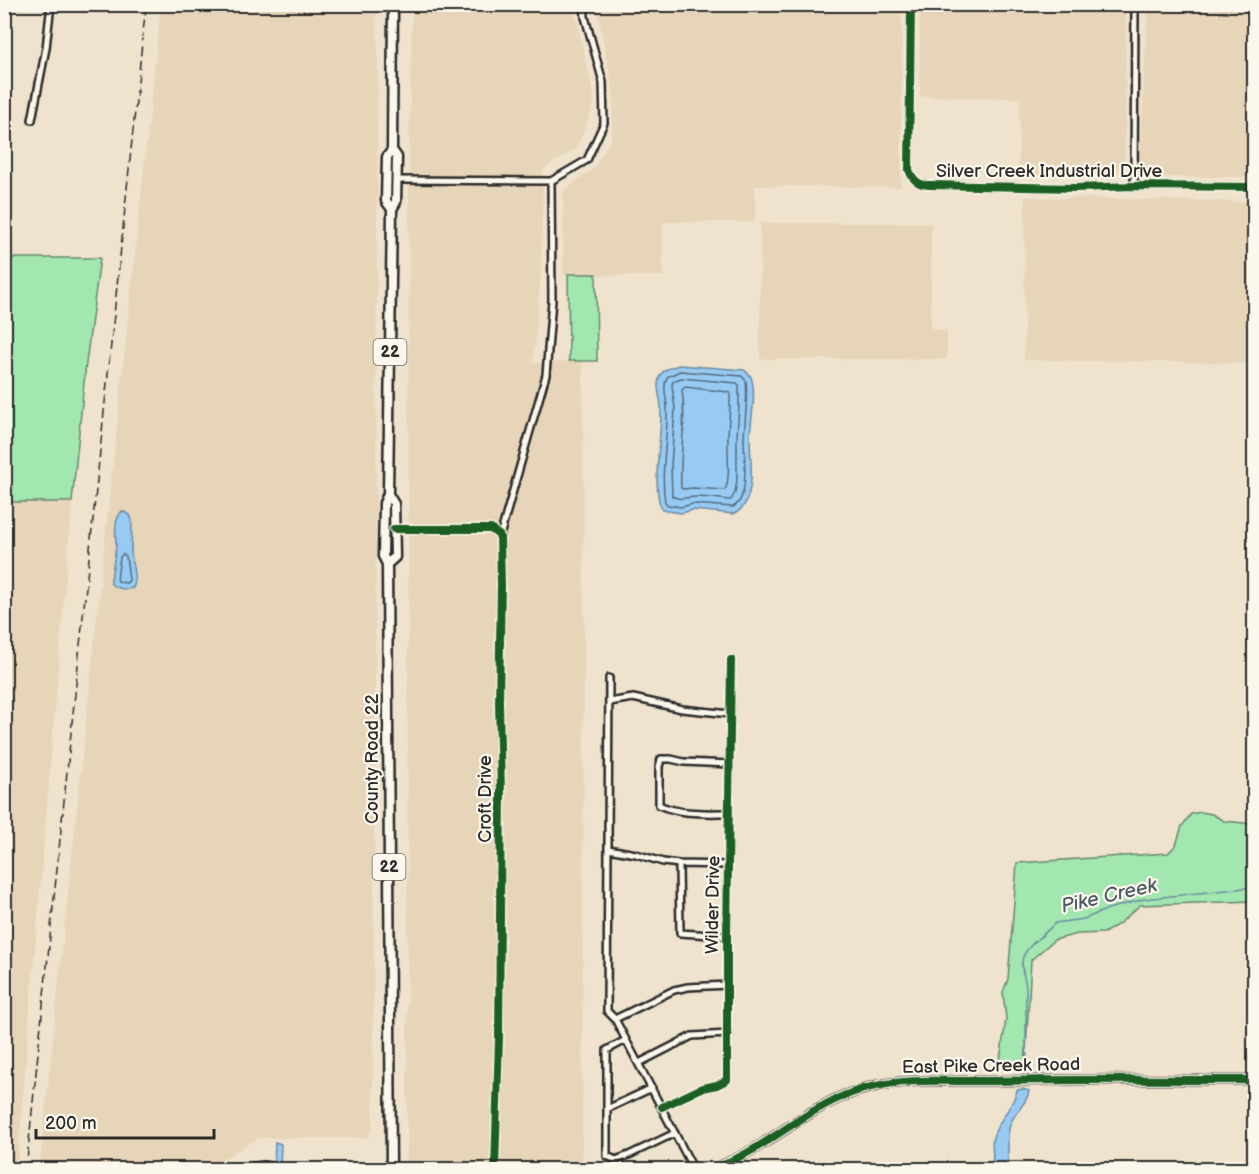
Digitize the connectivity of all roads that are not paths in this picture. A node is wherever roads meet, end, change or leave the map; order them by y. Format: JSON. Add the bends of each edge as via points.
{"nodes":[{"id":1,"x":51,"y":4,"type":"edge"},
{"id":2,"x":393,"y":4,"type":"edge"},
{"id":3,"x":584,"y":4,"type":"edge"},
{"id":4,"x":911,"y":4,"type":"edge"},
{"id":5,"x":1135,"y":4,"type":"edge"},
{"id":6,"x":32,"y":120,"type":"dead end"},
{"id":7,"x":392,"y":150,"type":"junction"},
{"id":8,"x":397,"y":180,"type":"junction"},
{"id":9,"x":551,"y":181,"type":"junction"},
{"id":10,"x":1134,"y":186,"type":"junction"},
{"id":11,"x":1254,"y":187,"type":"edge"},
{"id":12,"x":392,"y":209,"type":"junction"},
{"id":13,"x":388,"y":495,"type":"junction"},
{"id":14,"x":394,"y":530,"type":"junction"},
{"id":15,"x":500,"y":536,"type":"junction"},
{"id":16,"x":387,"y":564,"type":"junction"},
{"id":17,"x":731,"y":660,"type":"dead end"},
{"id":18,"x":609,"y":678,"type":"dead end"},
{"id":19,"x":609,"y":702,"type":"junction"},
{"id":20,"x":730,"y":714,"type":"junction"},
{"id":21,"x":730,"y":764,"type":"junction"},
{"id":22,"x":729,"y":813,"type":"junction"},
{"id":23,"x":608,"y":849,"type":"junction"},
{"id":24,"x":679,"y":864,"type":"junction"},
{"id":25,"x":728,"y":865,"type":"junction"},
{"id":26,"x":727,"y":936,"type":"junction"},
{"id":27,"x":727,"y":985,"type":"junction"},
{"id":28,"x":615,"y":1019,"type":"junction"},
{"id":29,"x":728,"y":1034,"type":"junction"},
{"id":30,"x":626,"y":1040,"type":"junction"},
{"id":31,"x":639,"y":1063,"type":"junction"},
{"id":32,"x":1254,"y":1080,"type":"edge"},
{"id":33,"x":652,"y":1088,"type":"junction"},
{"id":34,"x":662,"y":1107,"type":"junction"},
{"id":35,"x":607,"y":1109,"type":"junction"},
{"id":36,"x":675,"y":1133,"type":"junction"},
{"id":37,"x":237,"y":1170,"type":"edge"},
{"id":38,"x":290,"y":1170,"type":"edge"},
{"id":39,"x":391,"y":1170,"type":"edge"},
{"id":40,"x":495,"y":1170,"type":"edge"},
{"id":41,"x":694,"y":1170,"type":"edge"},
{"id":42,"x":714,"y":1170,"type":"edge"}],
"edges":[{"from":1,"to":6,"type":"street"},
{"from":2,"to":7,"type":"main road","name":"County Road 22","number":"22"},
{"from":3,"to":9,"type":"street","via":[[603,82],[604,123],[587,160]]},
{"from":4,"to":10,"type":"street","name":"Silver Creek Industrial Drive","via":[[909,170],[914,180],[923,185]]},
{"from":5,"to":10,"type":"street"},
{"from":7,"to":8,"type":"main road","name":"County Road 22","number":"22","via":[[397,157]]},
{"from":7,"to":12,"type":"main road","name":"County Road 22","number":"22","via":[[387,157],[386,201]]},
{"from":8,"to":9,"type":"street"},
{"from":8,"to":12,"type":"main road","name":"County Road 22","number":"22"},
{"from":9,"to":15,"type":"street","name":"Croft Drive","via":[[552,300],[546,375]]},
{"from":10,"to":11,"type":"street","name":"Silver Creek Industrial Drive"},
{"from":12,"to":13,"type":"main road","name":"County Road 22","number":"22"},
{"from":13,"to":14,"type":"main road","name":"County Road 22","number":"22","via":[[394,504]]},
{"from":13,"to":16,"type":"main road","name":"County Road 22","number":"22","via":[[384,503],[383,556]]},
{"from":14,"to":15,"type":"street","via":[[491,529]]},
{"from":14,"to":16,"type":"main road","name":"County Road 22","number":"22","via":[[395,557]]},
{"from":15,"to":40,"type":"street","name":"Croft Drive","via":[[501,793]]},
{"from":16,"to":39,"type":"main road","name":"County Road 22","number":"22"},
{"from":17,"to":20,"type":"street","name":"Wilder Drive"},
{"from":18,"to":19,"type":"street"},
{"from":19,"to":20,"type":"street","via":[[633,698]]},
{"from":19,"to":23,"type":"street"},
{"from":20,"to":21,"type":"street","name":"Wilder Drive"},
{"from":21,"to":22,"type":"street","name":"Wilder Drive"},
{"from":21,"to":22,"type":"street","via":[[662,759],[659,767],[659,805],[693,813]]},
{"from":22,"to":25,"type":"street","name":"Wilder Drive"},
{"from":23,"to":24,"type":"street"},
{"from":23,"to":28,"type":"street","via":[[607,1011]]},
{"from":24,"to":25,"type":"street"},
{"from":24,"to":26,"type":"street","via":[[680,933]]},
{"from":25,"to":26,"type":"street","name":"Wilder Drive"},
{"from":26,"to":27,"type":"street","name":"Wilder Drive"},
{"from":27,"to":28,"type":"street","via":[[674,990]]},
{"from":27,"to":29,"type":"street","name":"Wilder Drive"},
{"from":28,"to":30,"type":"street"},
{"from":29,"to":31,"type":"street","via":[[692,1036]]},
{"from":29,"to":34,"type":"street","name":"Wilder Drive","via":[[727,1080]]},
{"from":30,"to":31,"type":"street"},
{"from":30,"to":35,"type":"street","via":[[607,1050]]},
{"from":31,"to":33,"type":"street"},
{"from":32,"to":42,"type":"street","name":"East Pike Creek Road","via":[[891,1083],[834,1100]]},
{"from":33,"to":34,"type":"street"},
{"from":33,"to":35,"type":"street"},
{"from":34,"to":36,"type":"street"},
{"from":35,"to":36,"type":"street","via":[[607,1156],[616,1160]]},
{"from":36,"to":41,"type":"street"},
{"from":37,"to":38,"type":"street","via":[[263,1166]]}]}
